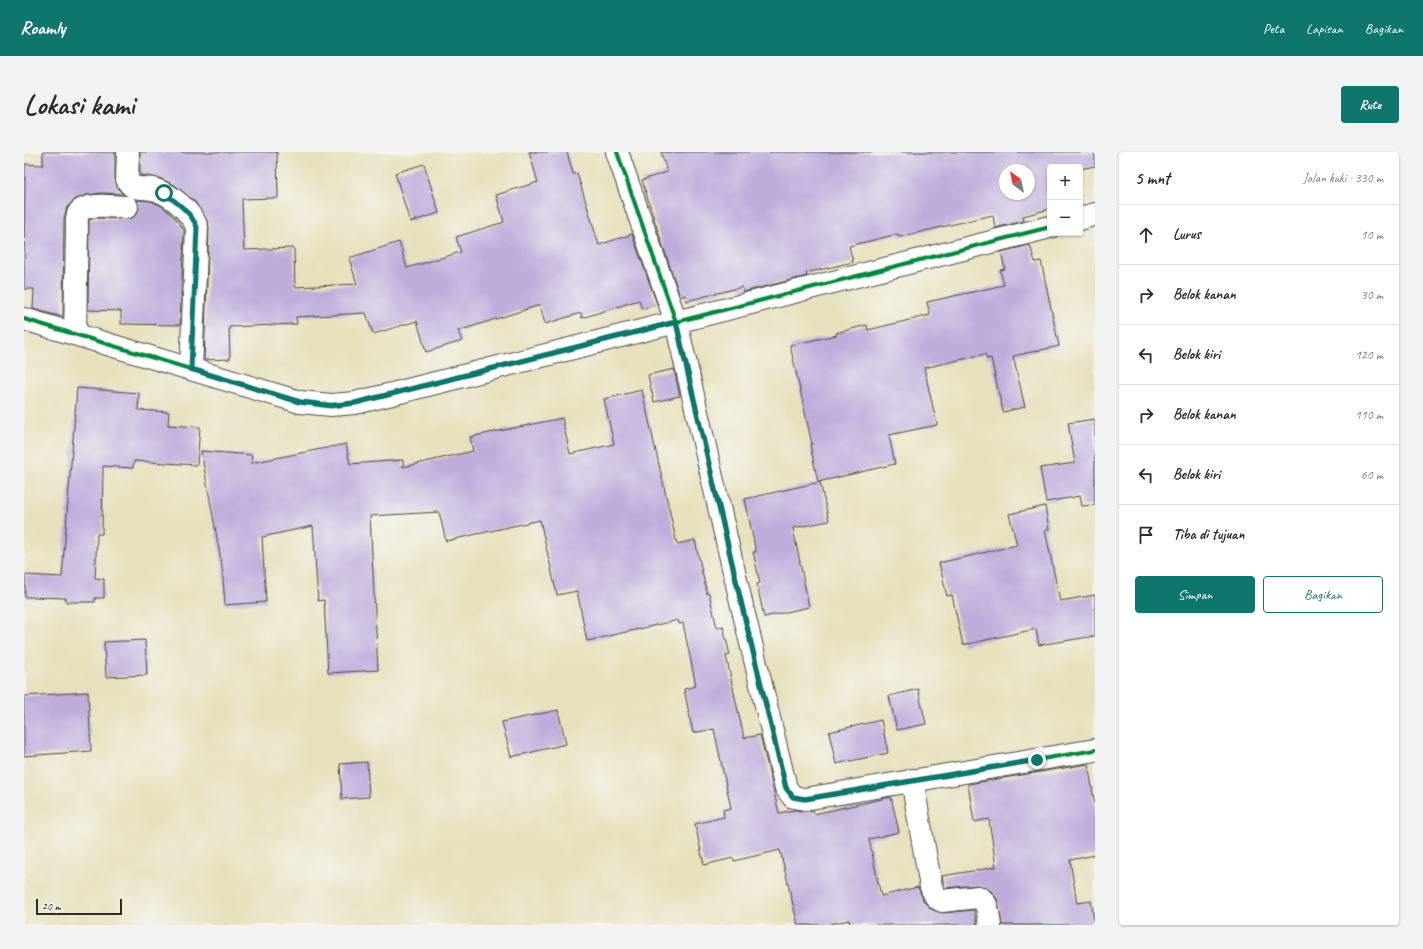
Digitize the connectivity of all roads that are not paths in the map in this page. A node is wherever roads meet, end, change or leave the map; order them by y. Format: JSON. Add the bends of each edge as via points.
{"nodes":[{"id":1,"x":128,"y":152,"type":"edge"},
{"id":2,"x":617,"y":152,"type":"edge"},
{"id":3,"x":127,"y":207,"type":"dead end"},
{"id":4,"x":1095,"y":214,"type":"edge"},
{"id":5,"x":1083,"y":218,"type":"edge"},
{"id":6,"x":1047,"y":228,"type":"edge"},
{"id":7,"x":24,"y":319,"type":"edge"},
{"id":8,"x":676,"y":322,"type":"junction"},
{"id":9,"x":75,"y":334,"type":"junction"},
{"id":10,"x":191,"y":369,"type":"junction"},
{"id":11,"x":1095,"y":750,"type":"edge"},
{"id":12,"x":912,"y":780,"type":"junction"},
{"id":13,"x":990,"y":925,"type":"edge"}],
"edges":[{"from":1,"to":10,"type":"street","via":[[127,179],[132,187],[156,189],[164,193],[194,218],[197,227]]},
{"from":2,"to":8,"type":"street"},
{"from":3,"to":9,"type":"street","via":[[96,206],[79,212],[76,228]]},
{"from":4,"to":5,"type":"street"},
{"from":6,"to":8,"type":"street"},
{"from":7,"to":9,"type":"street"},
{"from":8,"to":10,"type":"street","via":[[392,394],[331,406],[300,402]]},
{"from":8,"to":12,"type":"street","via":[[786,788],[793,797],[805,799]]},
{"from":9,"to":10,"type":"street"},
{"from":11,"to":12,"type":"street"},
{"from":12,"to":13,"type":"street","via":[[934,895],[942,901],[978,897],[986,904]]}]}
